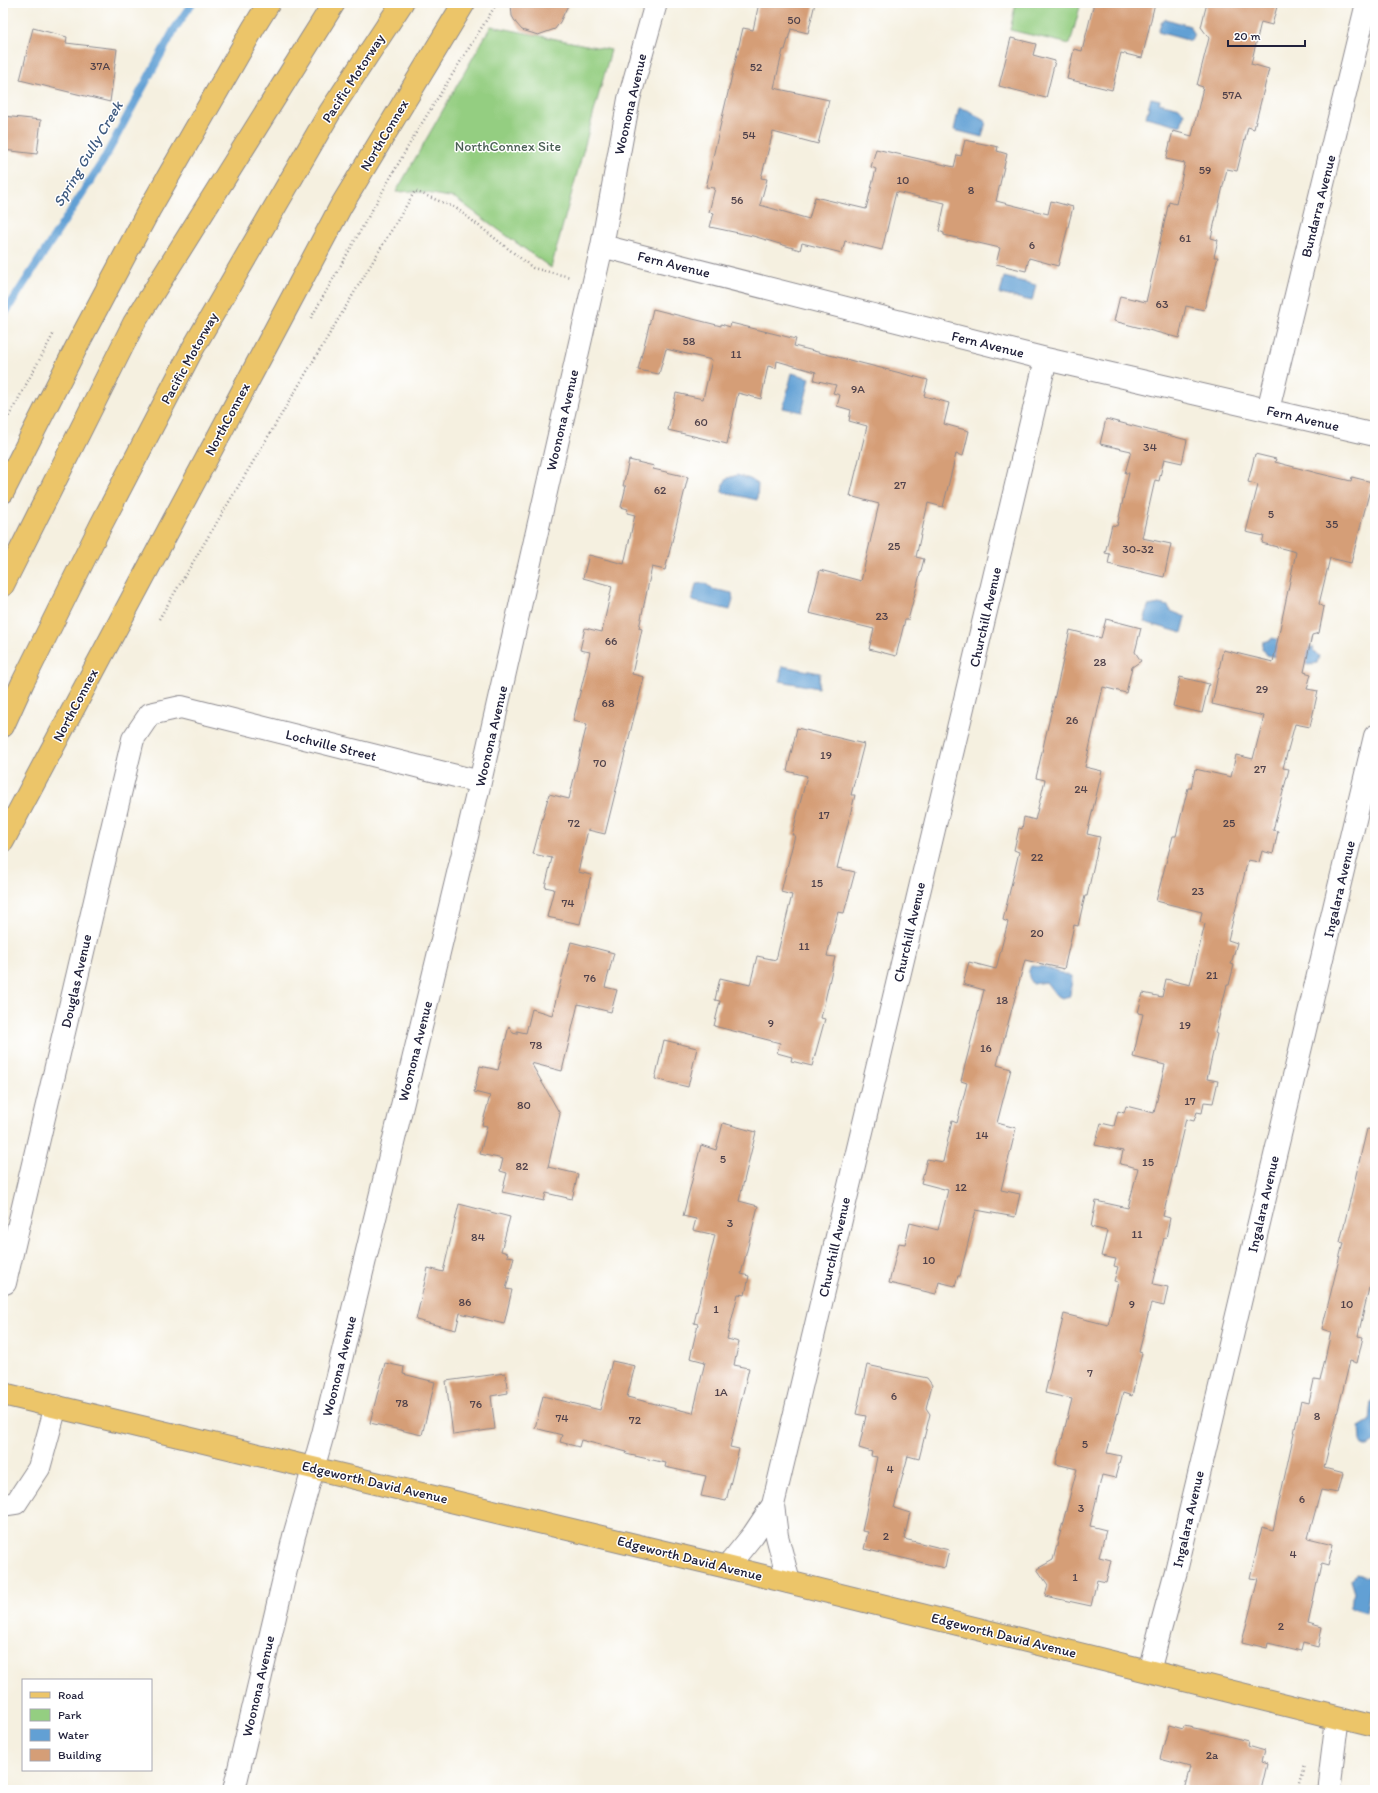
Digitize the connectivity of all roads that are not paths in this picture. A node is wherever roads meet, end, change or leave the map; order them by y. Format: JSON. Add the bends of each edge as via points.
{"nodes":[{"id":1,"x":269,"y":3,"type":"edge"},
{"id":2,"x":334,"y":3,"type":"edge"},
{"id":3,"x":402,"y":3,"type":"edge"},
{"id":4,"x":464,"y":3,"type":"edge"},
{"id":5,"x":656,"y":3,"type":"edge"},
{"id":6,"x":1367,"y":3,"type":"edge"},
{"id":7,"x":602,"y":246,"type":"junction"},
{"id":8,"x":1046,"y":359,"type":"junction"},
{"id":9,"x":1268,"y":410,"type":"junction"},
{"id":10,"x":1375,"y":435,"type":"edge"},
{"id":11,"x":3,"y":492,"type":"edge"},
{"id":12,"x":3,"y":585,"type":"edge"},
{"id":13,"x":181,"y":707,"type":"joint"},
{"id":14,"x":3,"y":726,"type":"edge"},
{"id":15,"x":1375,"y":736,"type":"edge"},
{"id":16,"x":480,"y":782,"type":"junction"},
{"id":17,"x":3,"y":841,"type":"edge"},
{"id":18,"x":5,"y":1283,"type":"dead end"},
{"id":19,"x":3,"y":1394,"type":"edge"},
{"id":20,"x":56,"y":1406,"type":"junction"},
{"id":21,"x":315,"y":1468,"type":"junction"},
{"id":22,"x":3,"y":1505,"type":"edge"},
{"id":23,"x":773,"y":1505,"type":"junction"},
{"id":24,"x":727,"y":1567,"type":"junction"},
{"id":25,"x":788,"y":1582,"type":"junction"},
{"id":26,"x":1149,"y":1671,"type":"junction"},
{"id":27,"x":1337,"y":1718,"type":"junction"},
{"id":28,"x":1375,"y":1727,"type":"edge"},
{"id":29,"x":234,"y":1790,"type":"edge"},
{"id":30,"x":1328,"y":1790,"type":"edge"}],
"edges":[{"from":1,"to":11,"type":"main road","via":[[149,210]]},
{"from":2,"to":12,"type":"main road","via":[[134,323]]},
{"from":3,"to":14,"type":"main road","name":"Pacific Motorway","via":[[330,112],[192,350],[100,525]]},
{"from":4,"to":17,"type":"main road","name":"NorthConnex","via":[[341,206]]},
{"from":5,"to":7,"type":"street","name":"Woonona Avenue","via":[[629,99]]},
{"from":6,"to":9,"type":"street","name":"Bundarra Avenue"},
{"from":7,"to":8,"type":"street","name":"Fern Avenue"},
{"from":7,"to":16,"type":"street","name":"Woonona Avenue"},
{"from":8,"to":9,"type":"street","name":"Fern Avenue"},
{"from":8,"to":23,"type":"street","name":"Churchill Avenue"},
{"from":9,"to":10,"type":"street","name":"Fern Avenue"},
{"from":13,"to":16,"type":"street","name":"Lochville Street"},
{"from":13,"to":18,"type":"street","name":"Douglas Avenue","via":[[150,714],[133,739]]},
{"from":15,"to":26,"type":"street","name":"Ingalara Avenue","via":[[1176,1571]]},
{"from":16,"to":21,"type":"street","name":"Woonona Avenue"},
{"from":19,"to":20,"type":"main road","name":"Edgeworth David Avenue"},
{"from":20,"to":21,"type":"main road","name":"Edgeworth David Avenue"},
{"from":20,"to":22,"type":"street","via":[[39,1468],[16,1503]]},
{"from":21,"to":24,"type":"main road","name":"Edgeworth David Avenue"},
{"from":21,"to":29,"type":"street","name":"Woonona Avenue","via":[[294,1536]]},
{"from":23,"to":24,"type":"street","name":"Churchill Avenue"},
{"from":23,"to":25,"type":"street","name":"Churchill Avenue","via":[[777,1536]]},
{"from":24,"to":25,"type":"main road","name":"Edgeworth David Avenue"},
{"from":25,"to":26,"type":"main road","name":"Edgeworth David Avenue"},
{"from":26,"to":27,"type":"main road","name":"Edgeworth David Avenue"},
{"from":27,"to":28,"type":"main road","name":"Edgeworth David Avenue"},
{"from":27,"to":30,"type":"street"}]}
